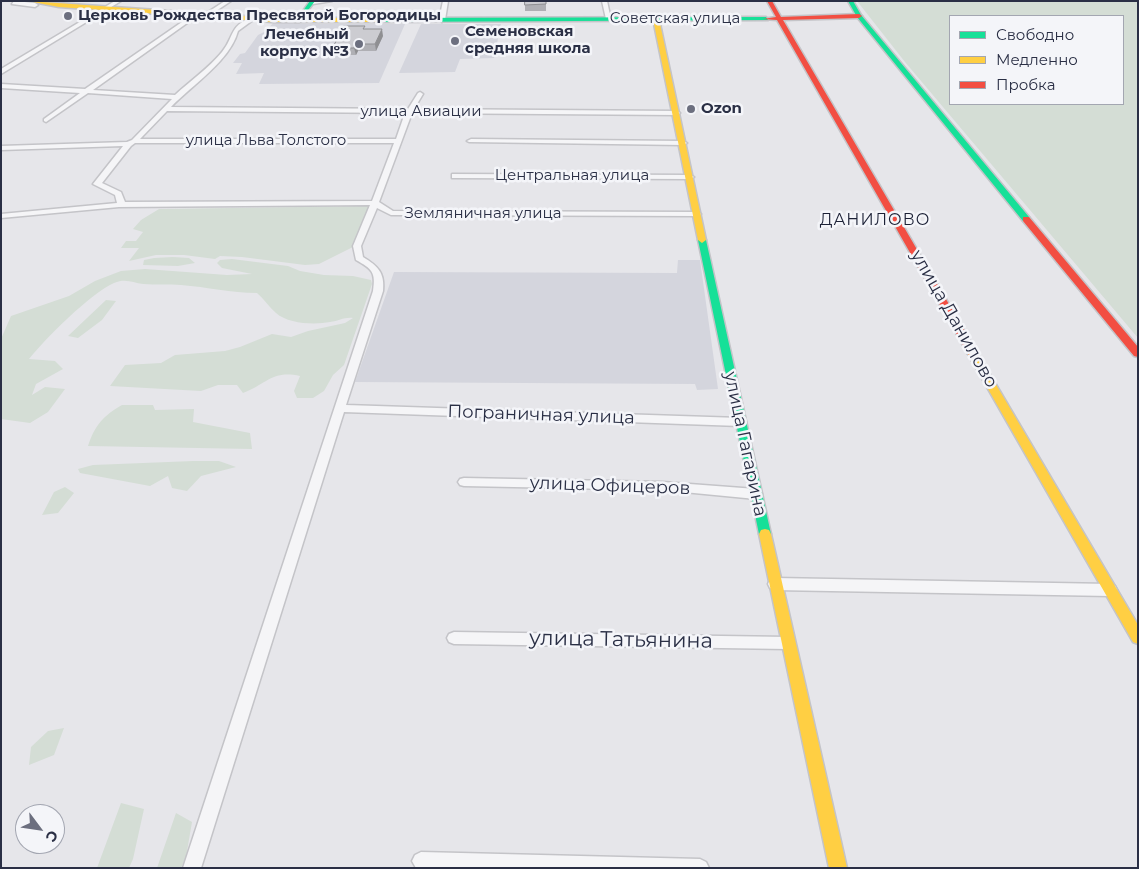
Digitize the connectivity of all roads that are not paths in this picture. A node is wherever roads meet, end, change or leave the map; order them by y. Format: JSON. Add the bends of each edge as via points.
{"nodes":[{"id":1,"x":119,"y":1,"type":"edge"},
{"id":2,"x":229,"y":1,"type":"edge"},
{"id":3,"x":313,"y":1,"type":"edge"},
{"id":4,"x":330,"y":1,"type":"edge"},
{"id":5,"x":446,"y":1,"type":"edge"},
{"id":6,"x":604,"y":1,"type":"edge"},
{"id":7,"x":769,"y":1,"type":"edge"},
{"id":8,"x":850,"y":1,"type":"edge"},
{"id":9,"x":14,"y":3,"type":"dead end"},
{"id":10,"x":40,"y":3,"type":"edge"},
{"id":11,"x":108,"y":9,"type":"junction"},
{"id":12,"x":200,"y":16,"type":"junction"},
{"id":13,"x":859,"y":16,"type":"junction"},
{"id":14,"x":251,"y":19,"type":"junction"},
{"id":15,"x":608,"y":19,"type":"junction"},
{"id":16,"x":656,"y":19,"type":"junction"},
{"id":17,"x":780,"y":19,"type":"junction"},
{"id":18,"x":442,"y":20,"type":"junction"},
{"id":19,"x":297,"y":21,"type":"junction"},
{"id":20,"x":1,"y":72,"type":"edge"},
{"id":21,"x":1,"y":86,"type":"edge"},
{"id":22,"x":87,"y":92,"type":"junction"},
{"id":23,"x":420,"y":94,"type":"dead end"},
{"id":24,"x":177,"y":97,"type":"junction"},
{"id":25,"x":166,"y":109,"type":"junction"},
{"id":26,"x":409,"y":112,"type":"junction"},
{"id":27,"x":677,"y":113,"type":"junction"},
{"id":28,"x":46,"y":120,"type":"dead end"},
{"id":29,"x":397,"y":141,"type":"junction"},
{"id":30,"x":470,"y":141,"type":"dead end"},
{"id":31,"x":131,"y":143,"type":"junction"},
{"id":32,"x":683,"y":143,"type":"junction"},
{"id":33,"x":1,"y":148,"type":"edge"},
{"id":34,"x":455,"y":176,"type":"dead end"},
{"id":35,"x":690,"y":177,"type":"junction"},
{"id":36,"x":375,"y":203,"type":"junction"},
{"id":37,"x":122,"y":205,"type":"junction"},
{"id":38,"x":697,"y":214,"type":"junction"},
{"id":39,"x":1,"y":216,"type":"edge"},
{"id":40,"x":1138,"y":354,"type":"edge"},
{"id":41,"x":341,"y":408,"type":"junction"},
{"id":42,"x":740,"y":422,"type":"junction"},
{"id":43,"x":464,"y":482,"type":"dead end"},
{"id":44,"x":756,"y":494,"type":"junction"},
{"id":45,"x":775,"y":584,"type":"junction"},
{"id":46,"x":1110,"y":590,"type":"junction"},
{"id":47,"x":454,"y":638,"type":"dead end"},
{"id":48,"x":1138,"y":638,"type":"edge"},
{"id":49,"x":788,"y":643,"type":"junction"},
{"id":50,"x":421,"y":861,"type":"dead end"},
{"id":51,"x":192,"y":868,"type":"edge"},
{"id":52,"x":700,"y":868,"type":"edge"},
{"id":53,"x":838,"y":868,"type":"edge"}],
"edges":[{"from":1,"to":11,"type":"street"},
{"from":2,"to":12,"type":"street"},
{"from":3,"to":4,"type":"street"},
{"from":3,"to":19,"type":"street"},
{"from":5,"to":18,"type":"street"},
{"from":6,"to":15,"type":"street"},
{"from":7,"to":17,"type":"street","name":"улица Данилово"},
{"from":8,"to":13,"type":"street"},
{"from":9,"to":10,"type":"street"},
{"from":10,"to":11,"type":"street","name":"Советская улица"},
{"from":11,"to":12,"type":"street","name":"Советская улица"},
{"from":11,"to":20,"type":"street"},
{"from":12,"to":14,"type":"street","name":"Советская улица"},
{"from":12,"to":22,"type":"street"},
{"from":13,"to":17,"type":"street","name":"Советская улица"},
{"from":13,"to":40,"type":"street"},
{"from":14,"to":19,"type":"street","name":"Советская улица"},
{"from":14,"to":24,"type":"street","via":[[235,30],[223,54]]},
{"from":15,"to":16,"type":"street","name":"Советская улица"},
{"from":15,"to":18,"type":"street","name":"Советская улица"},
{"from":16,"to":17,"type":"street","name":"Советская улица"},
{"from":16,"to":27,"type":"street","name":"улица Гагарина"},
{"from":17,"to":46,"type":"street","name":"улица Данилово"},
{"from":18,"to":19,"type":"street","name":"Советская улица"},
{"from":21,"to":22,"type":"street"},
{"from":22,"to":24,"type":"street"},
{"from":22,"to":28,"type":"street"},
{"from":23,"to":26,"type":"street"},
{"from":24,"to":25,"type":"street"},
{"from":25,"to":26,"type":"street","name":"улица Авиации"},
{"from":25,"to":31,"type":"street"},
{"from":26,"to":27,"type":"street","name":"улица Авиации"},
{"from":26,"to":29,"type":"street"},
{"from":27,"to":32,"type":"street","name":"улица Гагарина"},
{"from":29,"to":31,"type":"street","name":"улица Льва Толстого"},
{"from":29,"to":36,"type":"street"},
{"from":30,"to":32,"type":"street"},
{"from":31,"to":33,"type":"street","name":"улица Льва Толстого"},
{"from":31,"to":37,"type":"street","via":[[97,184],[118,194]]},
{"from":32,"to":35,"type":"street","name":"улица Гагарина"},
{"from":34,"to":35,"type":"street","name":"Центральная улица"},
{"from":35,"to":38,"type":"street","name":"улица Гагарина"},
{"from":36,"to":37,"type":"street","name":"Земляничная улица"},
{"from":36,"to":38,"type":"street","name":"Земляничная улица","via":[[391,213]]},
{"from":36,"to":41,"type":"street","via":[[357,246],[359,258],[374,267],[380,281]]},
{"from":37,"to":39,"type":"street","name":"Земляничная улица"},
{"from":38,"to":42,"type":"street","name":"улица Гагарина"},
{"from":41,"to":42,"type":"street","name":"Пограничная улица"},
{"from":41,"to":51,"type":"street"},
{"from":42,"to":44,"type":"street","name":"улица Гагарина"},
{"from":43,"to":44,"type":"street","name":"улица Офицеров","via":[[663,486]]},
{"from":44,"to":45,"type":"street","name":"улица Гагарина"},
{"from":45,"to":46,"type":"street"},
{"from":45,"to":49,"type":"street","name":"улица Гагарина"},
{"from":46,"to":48,"type":"street","name":"улица Данилово"},
{"from":47,"to":49,"type":"street","name":"улица Татьянина"},
{"from":49,"to":53,"type":"street","name":"улица Гагарина"},
{"from":50,"to":52,"type":"street"}]}
